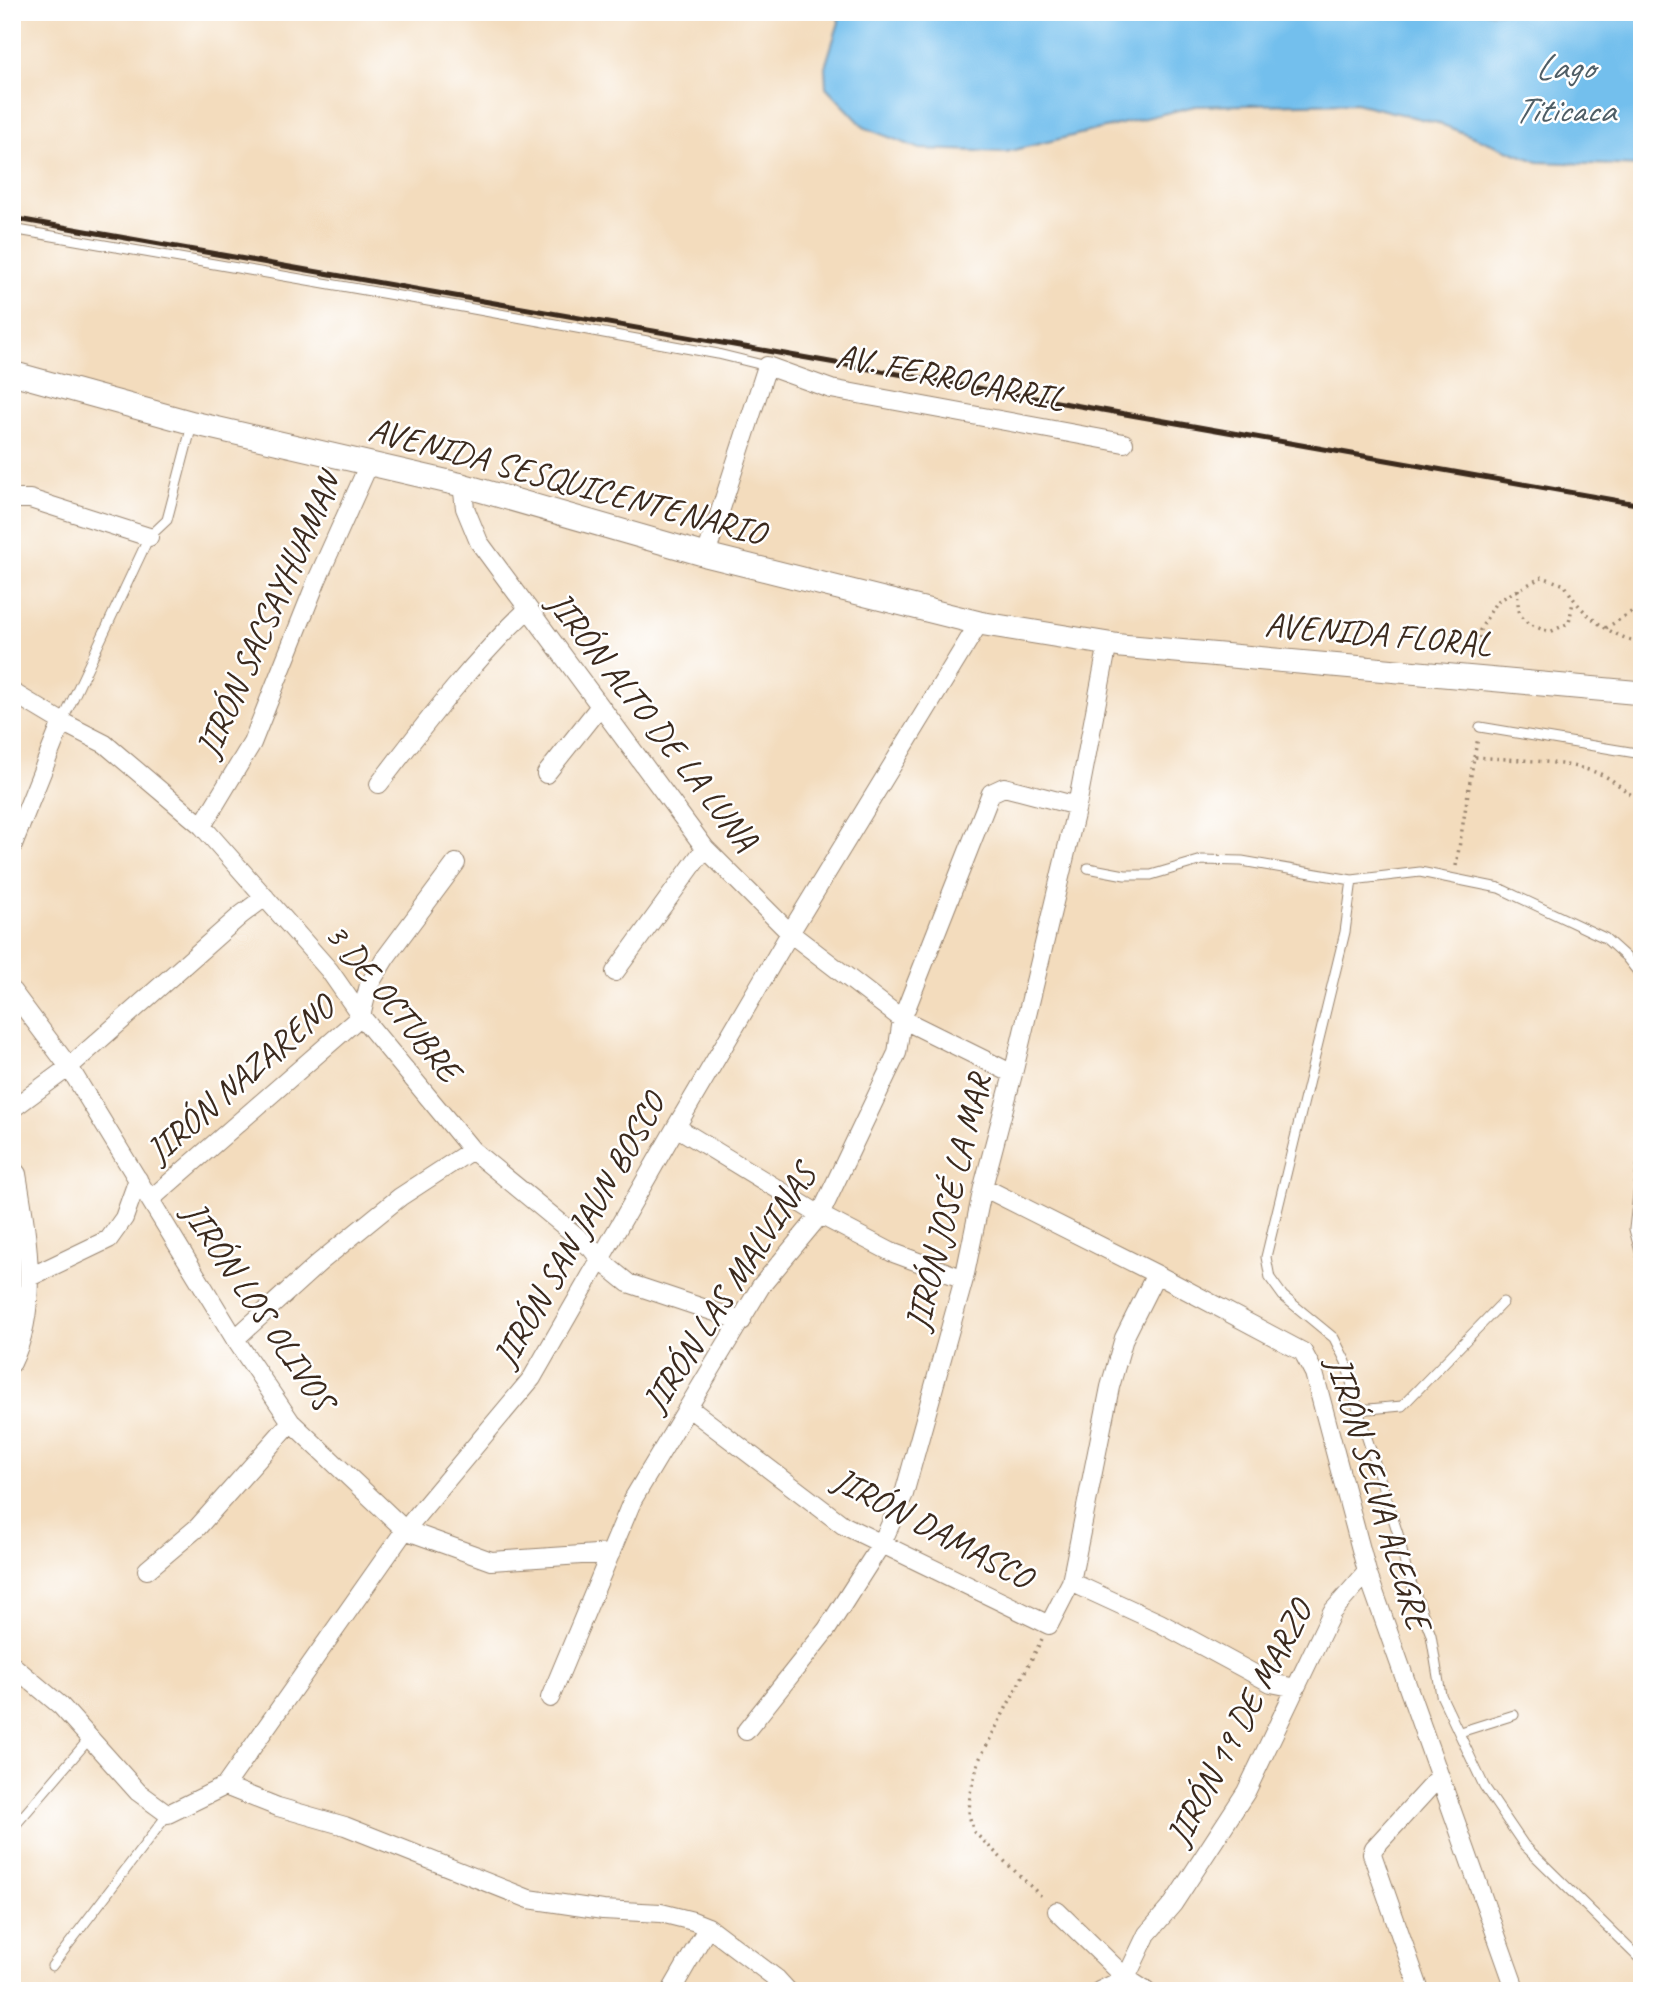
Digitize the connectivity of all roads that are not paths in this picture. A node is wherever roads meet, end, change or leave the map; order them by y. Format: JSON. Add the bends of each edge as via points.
{"nodes":[{"id":1,"x":12,"y":229,"type":"edge"},
{"id":2,"x":767,"y":366,"type":"junction"},
{"id":3,"x":12,"y":373,"type":"edge"},
{"id":4,"x":193,"y":423,"type":"junction"},
{"id":5,"x":1124,"y":443,"type":"dead end"},
{"id":6,"x":369,"y":464,"type":"junction"},
{"id":7,"x":462,"y":485,"type":"junction"},
{"id":8,"x":12,"y":499,"type":"edge"},
{"id":9,"x":149,"y":537,"type":"junction"},
{"id":10,"x":706,"y":555,"type":"junction"},
{"id":11,"x":527,"y":610,"type":"junction"},
{"id":12,"x":979,"y":623,"type":"junction"},
{"id":13,"x":1108,"y":643,"type":"junction"},
{"id":14,"x":12,"y":692,"type":"edge"},
{"id":15,"x":1642,"y":693,"type":"edge"},
{"id":16,"x":600,"y":706,"type":"junction"},
{"id":17,"x":62,"y":722,"type":"junction"},
{"id":18,"x":1480,"y":727,"type":"dead end"},
{"id":19,"x":1642,"y":754,"type":"edge"},
{"id":20,"x":546,"y":774,"type":"dead end"},
{"id":21,"x":379,"y":784,"type":"dead end"},
{"id":22,"x":1077,"y":806,"type":"junction"},
{"id":23,"x":202,"y":826,"type":"junction"},
{"id":24,"x":12,"y":847,"type":"edge"},
{"id":25,"x":705,"y":848,"type":"junction"},
{"id":26,"x":456,"y":863,"type":"dead end"},
{"id":27,"x":1088,"y":868,"type":"dead end"},
{"id":28,"x":1352,"y":880,"type":"junction"},
{"id":29,"x":265,"y":897,"type":"junction"},
{"id":30,"x":790,"y":933,"type":"junction"},
{"id":31,"x":615,"y":972,"type":"dead end"},
{"id":32,"x":1642,"y":976,"type":"edge"},
{"id":33,"x":12,"y":991,"type":"edge"},
{"id":34,"x":361,"y":1016,"type":"junction"},
{"id":35,"x":902,"y":1019,"type":"junction"},
{"id":36,"x":69,"y":1067,"type":"junction"},
{"id":37,"x":1013,"y":1074,"type":"junction"},
{"id":38,"x":12,"y":1110,"type":"edge"},
{"id":39,"x":676,"y":1127,"type":"junction"},
{"id":40,"x":472,"y":1150,"type":"junction"},
{"id":41,"x":1642,"y":1159,"type":"edge"},
{"id":42,"x":12,"y":1168,"type":"edge"},
{"id":43,"x":138,"y":1179,"type":"junction"},
{"id":44,"x":983,"y":1187,"type":"junction"},
{"id":45,"x":151,"y":1199,"type":"junction"},
{"id":46,"x":820,"y":1214,"type":"junction"},
{"id":47,"x":1642,"y":1259,"type":"edge"},
{"id":48,"x":601,"y":1261,"type":"junction"},
{"id":49,"x":1156,"y":1273,"type":"junction"},
{"id":50,"x":30,"y":1277,"type":"junction"},
{"id":51,"x":964,"y":1279,"type":"junction"},
{"id":52,"x":1503,"y":1302,"type":"dead end"},
{"id":53,"x":742,"y":1321,"type":"junction"},
{"id":54,"x":235,"y":1339,"type":"junction"},
{"id":55,"x":12,"y":1363,"type":"edge"},
{"id":56,"x":689,"y":1408,"type":"junction"},
{"id":57,"x":1358,"y":1410,"type":"junction"},
{"id":58,"x":291,"y":1422,"type":"junction"},
{"id":59,"x":405,"y":1530,"type":"junction"},
{"id":60,"x":882,"y":1543,"type":"junction"},
{"id":61,"x":611,"y":1553,"type":"junction"},
{"id":62,"x":147,"y":1570,"type":"dead end"},
{"id":63,"x":1367,"y":1572,"type":"junction"},
{"id":64,"x":1071,"y":1582,"type":"junction"},
{"id":65,"x":12,"y":1665,"type":"edge"},
{"id":66,"x":1296,"y":1688,"type":"junction"},
{"id":67,"x":550,"y":1698,"type":"dead end"},
{"id":68,"x":1514,"y":1714,"type":"dead end"},
{"id":69,"x":746,"y":1731,"type":"dead end"},
{"id":70,"x":1460,"y":1732,"type":"junction"},
{"id":71,"x":89,"y":1738,"type":"junction"},
{"id":72,"x":1439,"y":1777,"type":"junction"},
{"id":73,"x":225,"y":1786,"type":"junction"},
{"id":74,"x":168,"y":1814,"type":"junction"},
{"id":75,"x":12,"y":1829,"type":"edge"},
{"id":76,"x":1057,"y":1911,"type":"road end"},
{"id":77,"x":708,"y":1927,"type":"junction"},
{"id":78,"x":1642,"y":1961,"type":"edge"},
{"id":79,"x":52,"y":1966,"type":"dead end"},
{"id":80,"x":1126,"y":1978,"type":"junction"},
{"id":81,"x":671,"y":1991,"type":"edge"},
{"id":82,"x":788,"y":1991,"type":"edge"},
{"id":83,"x":1099,"y":1991,"type":"edge"},
{"id":84,"x":1146,"y":1991,"type":"edge"},
{"id":85,"x":1420,"y":1991,"type":"edge"},
{"id":86,"x":1516,"y":1991,"type":"edge"}],
"edges":[{"from":1,"to":2,"type":"lane","via":[[457,306]]},
{"from":2,"to":5,"type":"street","name":"AV. FERROCARRIL","via":[[831,389]]},
{"from":2,"to":10,"type":"street"},
{"from":3,"to":4,"type":"street","name":"AVENIDA SESQUICENTENARIO"},
{"from":4,"to":6,"type":"street","name":"AVENIDA SESQUICENTENARIO"},
{"from":4,"to":9,"type":"lane","via":[[167,520]]},
{"from":6,"to":7,"type":"street","name":"AVENIDA SESQUICENTENARIO"},
{"from":6,"to":23,"type":"street","name":"JIRÓN SACSAYHUAMAN","via":[[252,743]]},
{"from":7,"to":10,"type":"street","name":"AVENIDA SESQUICENTENARIO"},
{"from":7,"to":11,"type":"street","name":"JIRÓN ALTO DE LA LUNA","via":[[465,508],[479,542]]},
{"from":8,"to":9,"type":"street","via":[[30,499]]},
{"from":9,"to":17,"type":"lane"},
{"from":10,"to":12,"type":"street","name":"AVENIDA SESQUICENTENARIO"},
{"from":11,"to":16,"type":"street","name":"JIRÓN ALTO DE LA LUNA"},
{"from":11,"to":21,"type":"street","via":[[449,694]]},
{"from":12,"to":13,"type":"street","name":"AVENIDA SESQUICENTENARIO"},
{"from":12,"to":30,"type":"street","name":"JIRÓN SAN JAUN BOSCO"},
{"from":13,"to":15,"type":"street","name":"AVENIDA FLORAL"},
{"from":13,"to":22,"type":"street","name":"JIRÓN JOSÉ LA MAR"},
{"from":14,"to":17,"type":"street","name":"3 DE OCTUBRE"},
{"from":16,"to":20,"type":"street"},
{"from":16,"to":25,"type":"street","name":"JIRÓN ALTO DE LA LUNA"},
{"from":17,"to":23,"type":"street","name":"3 DE OCTUBRE","via":[[106,744]]},
{"from":17,"to":24,"type":"street"},
{"from":18,"to":19,"type":"lane"},
{"from":22,"to":35,"type":"street","name":"JIRÓN LAS MALVINAS","via":[[1004,787],[991,793]]},
{"from":22,"to":37,"type":"street","name":"JIRÓN JOSÉ LA MAR"},
{"from":23,"to":29,"type":"street","name":"3 DE OCTUBRE"},
{"from":25,"to":30,"type":"street","name":"JIRÓN ALTO DE LA LUNA"},
{"from":25,"to":31,"type":"street"},
{"from":26,"to":34,"type":"street","name":"JIRÓN NAZARENO","via":[[386,957],[369,985]]},
{"from":27,"to":28,"type":"lane","via":[[1151,875],[1202,860],[1242,861]]},
{"from":28,"to":32,"type":"lane","via":[[1420,872],[1499,888],[1605,939]]},
{"from":28,"to":57,"type":"lane","via":[[1345,932],[1266,1257],[1270,1278],[1283,1296],[1334,1338],[1346,1362]]},
{"from":29,"to":34,"type":"street","name":"3 DE OCTUBRE","via":[[329,970]]},
{"from":29,"to":36,"type":"street"},
{"from":30,"to":35,"type":"street","name":"JIRÓN ALTO DE LA LUNA"},
{"from":30,"to":39,"type":"street","name":"JIRÓN SAN JAUN BOSCO"},
{"from":33,"to":36,"type":"street","name":"JIRÓN LOS OLIVOS"},
{"from":34,"to":40,"type":"street","name":"3 DE OCTUBRE"},
{"from":34,"to":45,"type":"street","name":"JIRÓN NAZARENO"},
{"from":35,"to":37,"type":"street","name":"JIRÓN ALTO DE LA LUNA"},
{"from":35,"to":46,"type":"street","name":"JIRÓN LAS MALVINAS","via":[[897,1053]]},
{"from":36,"to":38,"type":"street"},
{"from":36,"to":43,"type":"street","name":"JIRÓN LOS OLIVOS"},
{"from":37,"to":44,"type":"street","name":"JIRÓN JOSÉ LA MAR"},
{"from":39,"to":46,"type":"street"},
{"from":39,"to":48,"type":"street","name":"JIRÓN SAN JAUN BOSCO"},
{"from":40,"to":48,"type":"street","name":"3 DE OCTUBRE"},
{"from":40,"to":54,"type":"street","via":[[400,1197]]},
{"from":41,"to":47,"type":"lane","via":[[1634,1229]]},
{"from":42,"to":50,"type":"street","via":[[17,1174]]},
{"from":43,"to":45,"type":"street","name":"JIRÓN LOS OLIVOS"},
{"from":43,"to":50,"type":"street","via":[[124,1218],[109,1239]]},
{"from":44,"to":49,"type":"street","name":"JIRÓN SELVA ALEGRE"},
{"from":44,"to":51,"type":"street","name":"JIRÓN JOSÉ LA MAR"},
{"from":45,"to":54,"type":"street","name":"JIRÓN LOS OLIVOS"},
{"from":46,"to":51,"type":"street","via":[[891,1252]]},
{"from":46,"to":53,"type":"street","name":"JIRÓN LAS MALVINAS","via":[[761,1286]]},
{"from":48,"to":53,"type":"street","name":"3 DE OCTUBRE","via":[[628,1283]]},
{"from":48,"to":59,"type":"street","name":"JIRÓN SAN JAUN BOSCO","via":[[532,1378]]},
{"from":49,"to":63,"type":"street","name":"JIRÓN SELVA ALEGRE","via":[[1303,1352],[1314,1373]]},
{"from":49,"to":64,"type":"street","via":[[1124,1338],[1110,1388]]},
{"from":50,"to":55,"type":"street","via":[[19,1350]]},
{"from":51,"to":60,"type":"street","name":"JIRÓN JOSÉ LA MAR","via":[[904,1494]]},
{"from":52,"to":57,"type":"lane","via":[[1402,1406]]},
{"from":53,"to":56,"type":"street","name":"JIRÓN LAS MALVINAS"},
{"from":54,"to":58,"type":"street","name":"JIRÓN LOS OLIVOS"},
{"from":56,"to":60,"type":"street","name":"JIRÓN DAMASCO","via":[[843,1525]]},
{"from":56,"to":61,"type":"street","name":"JIRÓN LAS MALVINAS","via":[[633,1499]]},
{"from":57,"to":70,"type":"lane","via":[[1406,1569],[1432,1634],[1441,1695]]},
{"from":58,"to":59,"type":"street","name":"JIRÓN LOS OLIVOS"},
{"from":58,"to":62,"type":"street","via":[[198,1527]]},
{"from":59,"to":61,"type":"street","name":"JIRÓN LOS OLIVOS","via":[[491,1561]]},
{"from":59,"to":73,"type":"street","name":"JIRÓN SAN JAUN BOSCO"},
{"from":60,"to":64,"type":"street","name":"JIRÓN DAMASCO","via":[[1049,1625]]},
{"from":60,"to":69,"type":"street","name":"JIRÓN JOSÉ LA MAR","via":[[827,1629]]},
{"from":61,"to":67,"type":"street","name":"JIRÓN LAS MALVINAS"},
{"from":63,"to":66,"type":"street","name":"JIRÓN 19 DE MARZO","via":[[1332,1612]]},
{"from":63,"to":72,"type":"street","name":"JIRÓN SELVA ALEGRE"},
{"from":64,"to":66,"type":"street","name":"JIRÓN DAMASCO","via":[[1160,1623],[1271,1683]]},
{"from":65,"to":71,"type":"street","via":[[61,1706]]},
{"from":66,"to":80,"type":"street","name":"JIRÓN 19 DE MARZO","via":[[1246,1792],[1173,1904],[1147,1934]]},
{"from":68,"to":70,"type":"lane"},
{"from":70,"to":78,"type":"lane","via":[[1484,1786],[1524,1845]]},
{"from":71,"to":74,"type":"street","via":[[138,1792]]},
{"from":71,"to":75,"type":"lane"},
{"from":72,"to":85,"type":"street","via":[[1372,1854]]},
{"from":72,"to":86,"type":"street","name":"JIRÓN SELVA ALEGRE"},
{"from":73,"to":74,"type":"street","name":"JIRÓN SAN JAUN BOSCO"},
{"from":73,"to":77,"type":"street","via":[[278,1807],[345,1825],[529,1899],[661,1913]]},
{"from":74,"to":79,"type":"lane"},
{"from":76,"to":80,"type":"street"},
{"from":77,"to":81,"type":"street"},
{"from":77,"to":82,"type":"street"},
{"from":80,"to":83,"type":"street"},
{"from":80,"to":84,"type":"street"}]}
